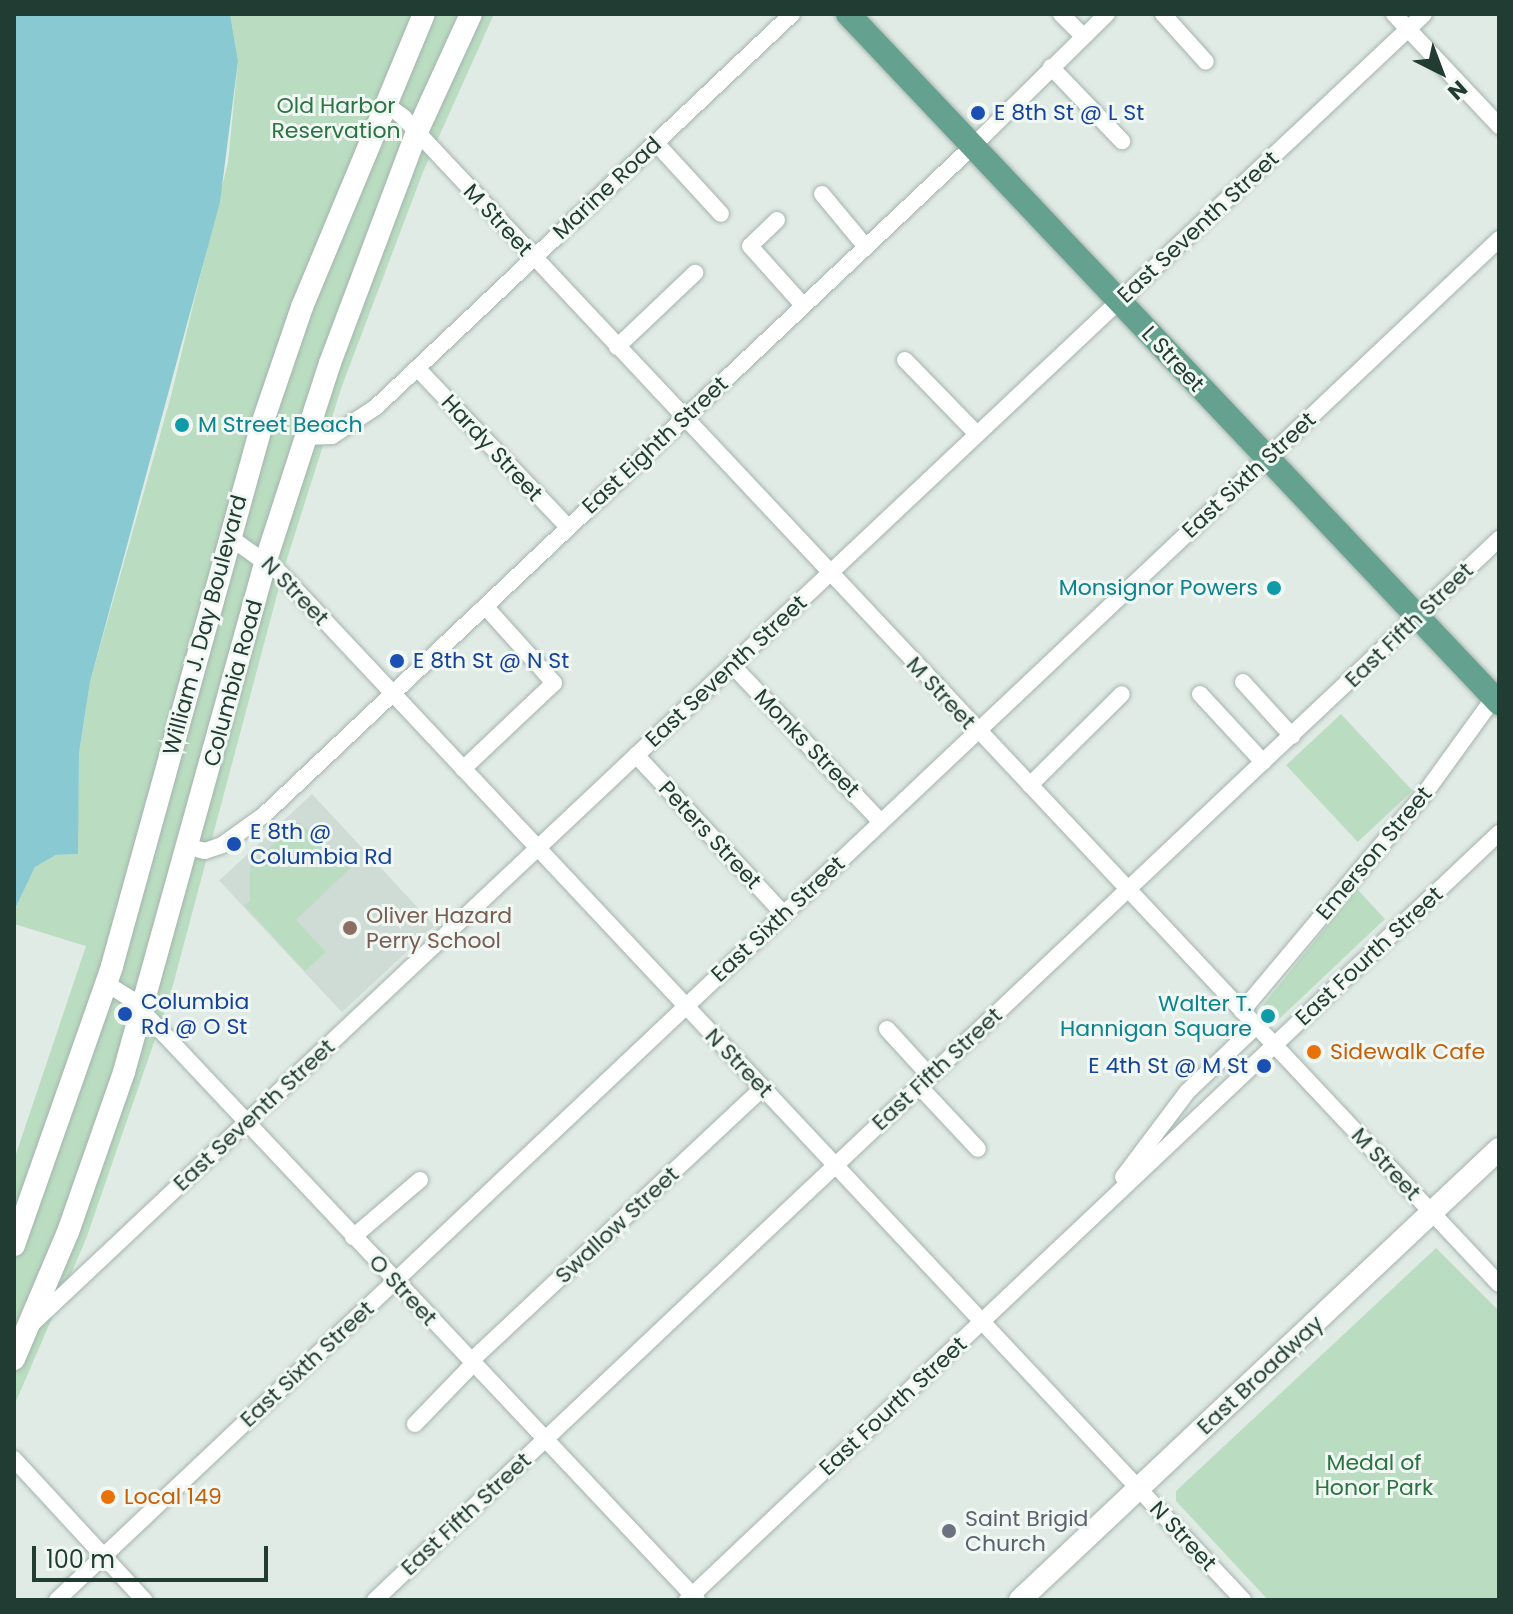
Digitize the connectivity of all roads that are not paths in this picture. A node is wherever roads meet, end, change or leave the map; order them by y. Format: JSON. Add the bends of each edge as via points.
{"nodes":[{"id":1,"x":424,"y":14,"type":"edge"},
{"id":2,"x":471,"y":14,"type":"edge"},
{"id":3,"x":792,"y":14,"type":"edge"},
{"id":4,"x":848,"y":14,"type":"edge"},
{"id":5,"x":1061,"y":14,"type":"edge"},
{"id":6,"x":1107,"y":14,"type":"edge"},
{"id":7,"x":1163,"y":14,"type":"edge"},
{"id":8,"x":1394,"y":14,"type":"edge"},
{"id":9,"x":1424,"y":14,"type":"edge"},
{"id":10,"x":1408,"y":29,"type":"junction"},
{"id":11,"x":1083,"y":36,"type":"junction"},
{"id":12,"x":1206,"y":62,"type":"dead end"},
{"id":13,"x":1051,"y":67,"type":"junction"},
{"id":14,"x":384,"y":103,"type":"junction"},
{"id":15,"x":1499,"y":126,"type":"edge"},
{"id":16,"x":417,"y":132,"type":"junction"},
{"id":17,"x":1122,"y":141,"type":"dead end"},
{"id":18,"x":656,"y":143,"type":"junction"},
{"id":19,"x":973,"y":146,"type":"junction"},
{"id":20,"x":822,"y":194,"type":"dead end"},
{"id":21,"x":721,"y":214,"type":"dead end"},
{"id":22,"x":777,"y":220,"type":"dead end"},
{"id":23,"x":1499,"y":239,"type":"edge"},
{"id":24,"x":866,"y":247,"type":"junction"},
{"id":25,"x":533,"y":258,"type":"junction"},
{"id":26,"x":695,"y":273,"type":"dead end"},
{"id":27,"x":1119,"y":301,"type":"junction"},
{"id":28,"x":803,"y":305,"type":"junction"},
{"id":29,"x":617,"y":347,"type":"junction"},
{"id":30,"x":905,"y":360,"type":"dead end"},
{"id":31,"x":417,"y":368,"type":"junction"},
{"id":32,"x":684,"y":418,"type":"junction"},
{"id":33,"x":977,"y":434,"type":"junction"},
{"id":34,"x":306,"y":437,"type":"junction"},
{"id":35,"x":1266,"y":459,"type":"junction"},
{"id":36,"x":568,"y":527,"type":"junction"},
{"id":37,"x":228,"y":536,"type":"junction"},
{"id":38,"x":1499,"y":539,"type":"edge"},
{"id":39,"x":266,"y":560,"type":"junction"},
{"id":40,"x":830,"y":573,"type":"junction"},
{"id":41,"x":485,"y":606,"type":"junction"},
{"id":42,"x":1417,"y":617,"type":"junction"},
{"id":43,"x":732,"y":665,"type":"junction"},
{"id":44,"x":1243,"y":682,"type":"dead end"},
{"id":45,"x":392,"y":694,"type":"junction"},
{"id":46,"x":1122,"y":694,"type":"dead end"},
{"id":47,"x":1200,"y":694,"type":"dead end"},
{"id":48,"x":1497,"y":697,"type":"edge"},
{"id":49,"x":977,"y":732,"type":"junction"},
{"id":50,"x":1292,"y":736,"type":"junction"},
{"id":51,"x":636,"y":755,"type":"junction"},
{"id":52,"x":1263,"y":762,"type":"junction"},
{"id":53,"x":463,"y":769,"type":"junction"},
{"id":54,"x":1030,"y":785,"type":"junction"},
{"id":55,"x":881,"y":822,"type":"junction"},
{"id":56,"x":1499,"y":833,"type":"edge"},
{"id":57,"x":189,"y":847,"type":"junction"},
{"id":58,"x":538,"y":848,"type":"junction"},
{"id":59,"x":1127,"y":890,"type":"junction"},
{"id":60,"x":784,"y":914,"type":"junction"},
{"id":61,"x":107,"y":984,"type":"junction"},
{"id":62,"x":685,"y":1007,"type":"junction"},
{"id":63,"x":143,"y":1011,"type":"junction"},
{"id":64,"x":1242,"y":1011,"type":"junction"},
{"id":65,"x":1256,"y":1026,"type":"junction"},
{"id":66,"x":887,"y":1029,"type":"dead end"},
{"id":67,"x":1274,"y":1045,"type":"junction"},
{"id":68,"x":924,"y":1081,"type":"junction"},
{"id":69,"x":763,"y":1088,"type":"junction"},
{"id":70,"x":245,"y":1123,"type":"junction"},
{"id":71,"x":978,"y":1149,"type":"dead end"},
{"id":72,"x":1499,"y":1149,"type":"edge"},
{"id":73,"x":835,"y":1165,"type":"junction"},
{"id":74,"x":420,"y":1180,"type":"dead end"},
{"id":75,"x":1099,"y":1211,"type":"junction"},
{"id":76,"x":1432,"y":1212,"type":"junction"},
{"id":77,"x":353,"y":1237,"type":"junction"},
{"id":78,"x":14,"y":1245,"type":"edge"},
{"id":79,"x":395,"y":1281,"type":"junction"},
{"id":80,"x":1499,"y":1284,"type":"edge"},
{"id":81,"x":982,"y":1322,"type":"junction"},
{"id":82,"x":28,"y":1328,"type":"junction"},
{"id":83,"x":14,"y":1359,"type":"edge"},
{"id":84,"x":472,"y":1363,"type":"junction"},
{"id":85,"x":415,"y":1424,"type":"dead end"},
{"id":86,"x":544,"y":1440,"type":"junction"},
{"id":87,"x":14,"y":1459,"type":"edge"},
{"id":88,"x":1138,"y":1488,"type":"junction"},
{"id":89,"x":103,"y":1556,"type":"junction"},
{"id":90,"x":692,"y":1598,"type":"edge"},
{"id":91,"x":57,"y":1600,"type":"edge"},
{"id":92,"x":144,"y":1600,"type":"edge"},
{"id":93,"x":375,"y":1600,"type":"edge"},
{"id":94,"x":1020,"y":1600,"type":"edge"},
{"id":95,"x":1243,"y":1600,"type":"edge"}],
"edges":[{"from":1,"to":14,"type":"main road","name":"William J. Day Boulevard"},
{"from":2,"to":16,"type":"main road","name":"Columbia Road"},
{"from":3,"to":18,"type":"street","name":"Marine Road"},
{"from":4,"to":19,"type":"main road","name":"L Street"},
{"from":5,"to":11,"type":"street"},
{"from":6,"to":11,"type":"street","name":"East Eighth Street"},
{"from":7,"to":12,"type":"street"},
{"from":8,"to":10,"type":"street"},
{"from":9,"to":10,"type":"street","name":"East Seventh Street"},
{"from":10,"to":15,"type":"street"},
{"from":10,"to":27,"type":"street","name":"East Seventh Street"},
{"from":11,"to":13,"type":"street","name":"East Eighth Street"},
{"from":13,"to":17,"type":"street"},
{"from":13,"to":19,"type":"street","name":"East Eighth Street"},
{"from":14,"to":16,"type":"street","name":"M Street"},
{"from":14,"to":37,"type":"main road","name":"William J. Day Boulevard","via":[[302,307]]},
{"from":16,"to":25,"type":"street","name":"M Street"},
{"from":16,"to":34,"type":"main road","name":"Columbia Road"},
{"from":18,"to":21,"type":"street"},
{"from":18,"to":25,"type":"street","name":"Marine Road"},
{"from":19,"to":24,"type":"street","name":"East Eighth Street"},
{"from":19,"to":27,"type":"main road","name":"L Street"},
{"from":20,"to":24,"type":"street"},
{"from":22,"to":28,"type":"street","via":[[750,246]]},
{"from":23,"to":35,"type":"street","name":"East Sixth Street"},
{"from":24,"to":28,"type":"street","name":"East Eighth Street"},
{"from":25,"to":29,"type":"street","name":"M Street"},
{"from":25,"to":31,"type":"street","name":"Marine Road"},
{"from":26,"to":29,"type":"street"},
{"from":27,"to":33,"type":"street","name":"East Seventh Street"},
{"from":27,"to":35,"type":"main road","name":"L Street"},
{"from":28,"to":32,"type":"street","name":"East Eighth Street"},
{"from":29,"to":32,"type":"street","name":"M Street"},
{"from":30,"to":33,"type":"street"},
{"from":31,"to":34,"type":"street","name":"Marine Road","via":[[355,424],[325,439]]},
{"from":31,"to":36,"type":"street","name":"Hardy Street"},
{"from":32,"to":36,"type":"street","name":"East Eighth Street"},
{"from":32,"to":40,"type":"street","name":"M Street"},
{"from":33,"to":40,"type":"street","name":"East Seventh Street"},
{"from":34,"to":39,"type":"main road","name":"Columbia Road"},
{"from":35,"to":42,"type":"main road","name":"L Street"},
{"from":35,"to":49,"type":"street","name":"East Sixth Street"},
{"from":36,"to":41,"type":"street","name":"East Eighth Street"},
{"from":37,"to":39,"type":"street","name":"N Street"},
{"from":37,"to":61,"type":"main road","name":"William J. Day Boulevard"},
{"from":38,"to":42,"type":"street","name":"East Fifth Street"},
{"from":39,"to":45,"type":"street","name":"N Street"},
{"from":39,"to":57,"type":"main road","name":"Columbia Road"},
{"from":40,"to":43,"type":"street","name":"East Seventh Street"},
{"from":40,"to":49,"type":"street","name":"M Street"},
{"from":41,"to":45,"type":"street","name":"East Eighth Street"},
{"from":41,"to":53,"type":"street","via":[[554,683]]},
{"from":42,"to":48,"type":"main road","name":"L Street"},
{"from":42,"to":50,"type":"street","name":"East Fifth Street"},
{"from":43,"to":51,"type":"street","name":"East Seventh Street"},
{"from":43,"to":55,"type":"street","name":"Monks Street"},
{"from":44,"to":50,"type":"street"},
{"from":45,"to":53,"type":"street","name":"N Street"},
{"from":45,"to":57,"type":"street","name":"East Eighth Street","via":[[244,832],[212,849]]},
{"from":46,"to":54,"type":"street"},
{"from":47,"to":52,"type":"street"},
{"from":48,"to":64,"type":"street","name":"Emerson Street","via":[[1425,793]]},
{"from":49,"to":54,"type":"street","name":"M Street"},
{"from":49,"to":55,"type":"street","name":"East Sixth Street"},
{"from":50,"to":52,"type":"street","name":"East Fifth Street"},
{"from":51,"to":58,"type":"street","name":"East Seventh Street"},
{"from":51,"to":60,"type":"street","name":"Peters Street"},
{"from":52,"to":59,"type":"street","name":"East Fifth Street"},
{"from":53,"to":58,"type":"street","name":"N Street"},
{"from":54,"to":59,"type":"street","name":"M Street"},
{"from":55,"to":60,"type":"street","name":"East Sixth Street"},
{"from":56,"to":67,"type":"street","name":"East Fourth Street"},
{"from":57,"to":63,"type":"main road","name":"Columbia Road"},
{"from":58,"to":62,"type":"street","name":"N Street"},
{"from":58,"to":70,"type":"street","name":"East Seventh Street"},
{"from":59,"to":64,"type":"street","name":"M Street"},
{"from":59,"to":68,"type":"street","name":"East Fifth Street"},
{"from":60,"to":62,"type":"street","name":"East Sixth Street"},
{"from":61,"to":63,"type":"street","name":"O Street"},
{"from":61,"to":78,"type":"main road","name":"William J. Day Boulevard"},
{"from":62,"to":69,"type":"street","name":"N Street"},
{"from":62,"to":79,"type":"street","name":"East Sixth Street"},
{"from":63,"to":70,"type":"street","name":"O Street"},
{"from":63,"to":82,"type":"main road","name":"Columbia Road","via":[[101,1143]]},
{"from":64,"to":65,"type":"street","name":"M Street"},
{"from":65,"to":67,"type":"street","name":"M Street"},
{"from":65,"to":75,"type":"street","name":"East Fourth Street","via":[[1187,1092]]},
{"from":66,"to":68,"type":"street"},
{"from":67,"to":75,"type":"street","name":"East Fourth Street"},
{"from":67,"to":76,"type":"street","name":"M Street"},
{"from":68,"to":71,"type":"street"},
{"from":68,"to":73,"type":"street","name":"East Fifth Street"},
{"from":69,"to":73,"type":"street","name":"N Street"},
{"from":69,"to":84,"type":"street","name":"Swallow Street"},
{"from":70,"to":77,"type":"street","name":"O Street"},
{"from":70,"to":82,"type":"street","name":"East Seventh Street"},
{"from":72,"to":76,"type":"main road","name":"East Broadway"},
{"from":73,"to":81,"type":"street","name":"N Street"},
{"from":73,"to":86,"type":"street","name":"East Fifth Street"},
{"from":74,"to":77,"type":"street"},
{"from":75,"to":81,"type":"street","name":"East Fourth Street"},
{"from":76,"to":80,"type":"street","name":"M Street"},
{"from":76,"to":88,"type":"main road","name":"East Broadway"},
{"from":77,"to":79,"type":"street","name":"O Street"},
{"from":79,"to":84,"type":"street","name":"O Street"},
{"from":79,"to":89,"type":"street","name":"East Sixth Street"},
{"from":81,"to":88,"type":"street","name":"N Street"},
{"from":81,"to":90,"type":"street","name":"East Fourth Street"},
{"from":82,"to":83,"type":"main road","name":"Columbia Road"},
{"from":84,"to":85,"type":"street","name":"Swallow Street"},
{"from":84,"to":86,"type":"street","name":"O Street"},
{"from":86,"to":90,"type":"street","name":"O Street"},
{"from":86,"to":93,"type":"street","name":"East Fifth Street"},
{"from":87,"to":89,"type":"street"},
{"from":88,"to":94,"type":"main road","name":"East Broadway"},
{"from":88,"to":95,"type":"street","name":"N Street"},
{"from":89,"to":91,"type":"street","name":"East Sixth Street"},
{"from":89,"to":92,"type":"street"}]}
